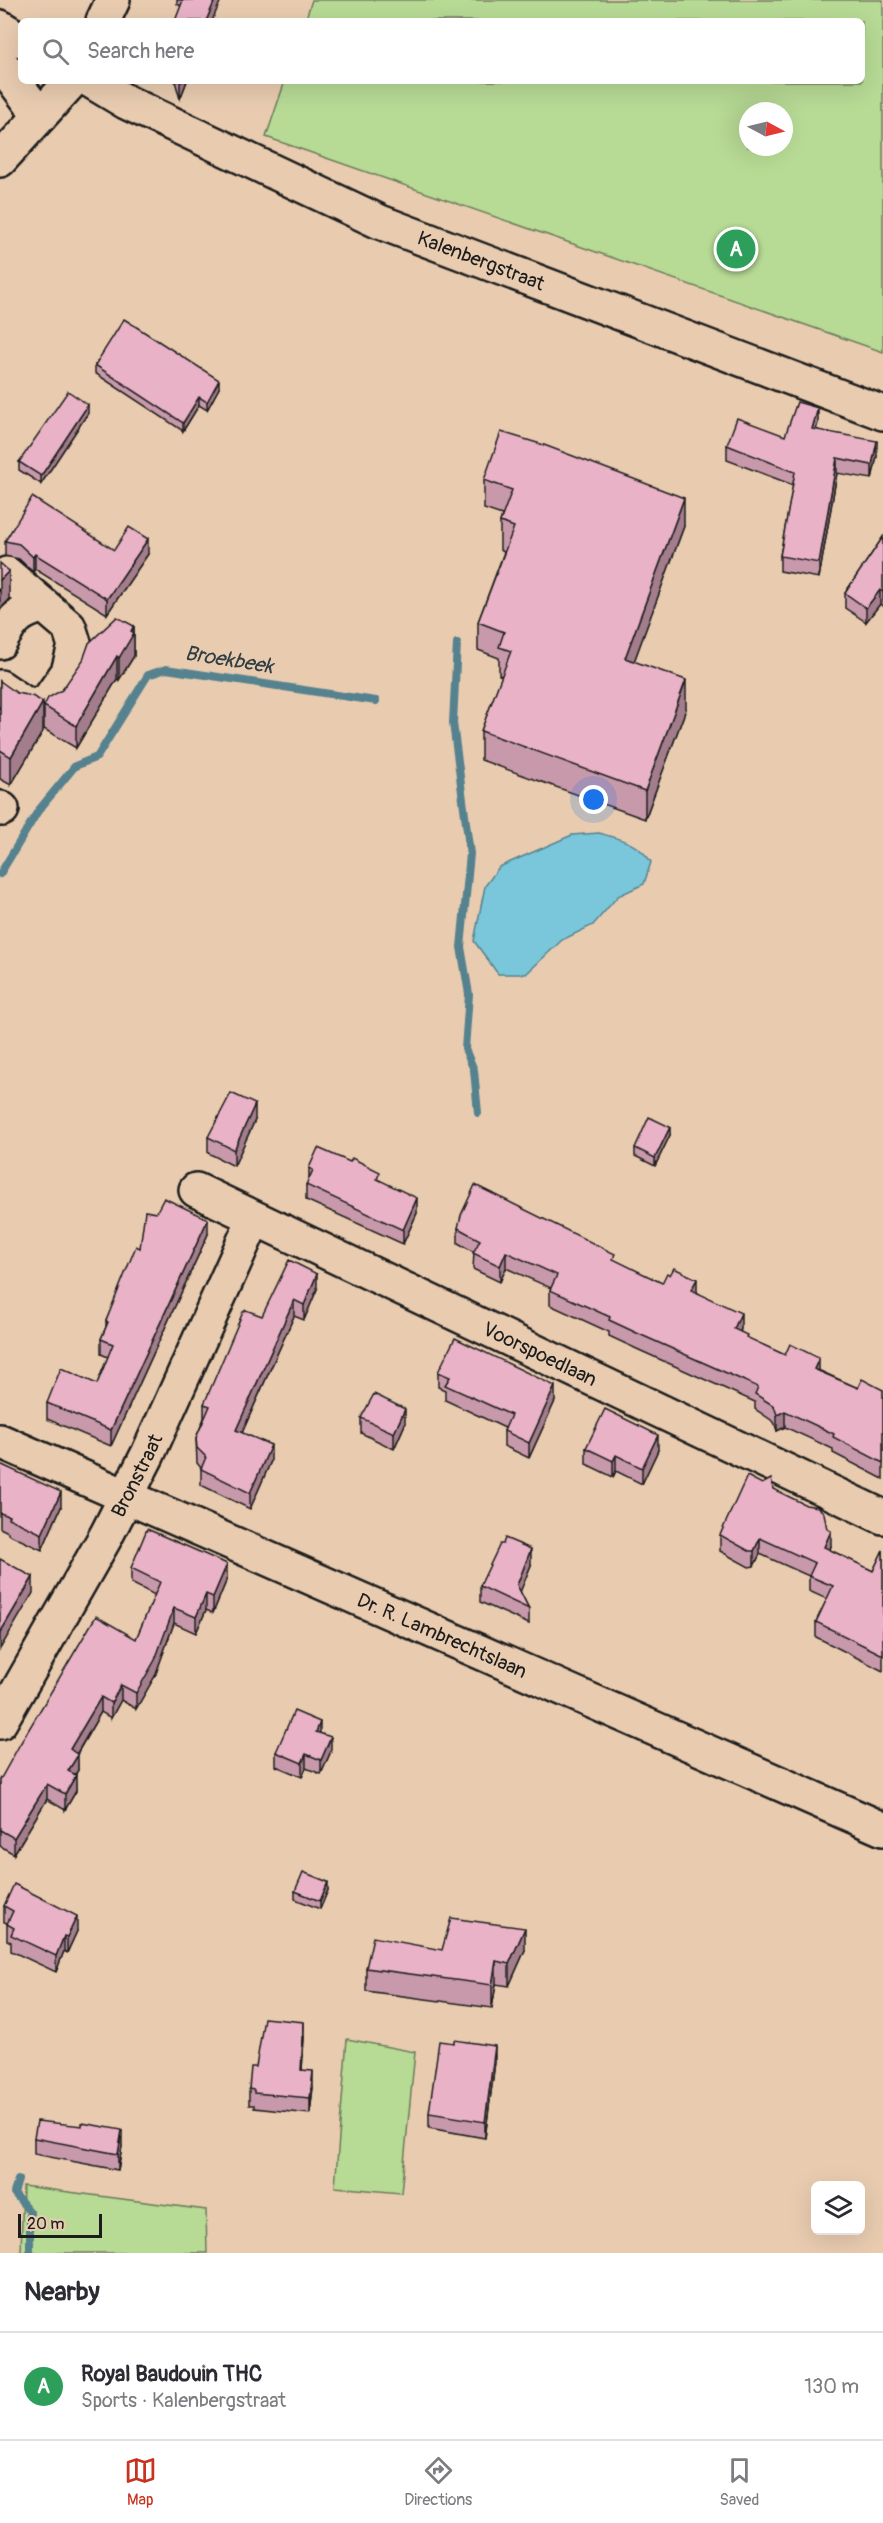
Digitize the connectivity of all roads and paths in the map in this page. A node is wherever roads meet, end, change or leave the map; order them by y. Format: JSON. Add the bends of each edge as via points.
{"nodes":[{"id":1,"x":113,"y":0,"type":"edge"},
{"id":2,"x":104,"y":18,"type":"edge"},
{"id":3,"x":0,"y":27,"type":"edge"},
{"id":4,"x":18,"y":38,"type":"edge"},
{"id":5,"x":0,"y":62,"type":"edge"},
{"id":6,"x":69,"y":84,"type":"edge"},
{"id":7,"x":96,"y":84,"type":"edge"},
{"id":8,"x":40,"y":116,"type":"junction"},
{"id":9,"x":0,"y":160,"type":"edge"},
{"id":10,"x":883,"y":413,"type":"edge"},
{"id":11,"x":6,"y":574,"type":"edge"},
{"id":12,"x":42,"y":606,"type":"junction"},
{"id":13,"x":0,"y":642,"type":"edge"},
{"id":14,"x":0,"y":687,"type":"edge"},
{"id":15,"x":196,"y":1190,"type":"dead end"},
{"id":16,"x":254,"y":1219,"type":"junction"},
{"id":17,"x":0,"y":1441,"type":"edge"},
{"id":18,"x":126,"y":1497,"type":"junction"},
{"id":19,"x":883,"y":1517,"type":"edge"},
{"id":20,"x":0,"y":1722,"type":"edge"},
{"id":21,"x":883,"y":1829,"type":"edge"}],
"edges":[{"from":1,"to":2,"type":"street"},
{"from":3,"to":4,"type":"street"},
{"from":5,"to":8,"type":"street"},
{"from":6,"to":8,"type":"street"},
{"from":7,"to":10,"type":"street","name":"Kalenbergstraat","via":[[126,102],[380,222]]},
{"from":8,"to":9,"type":"street"},
{"from":11,"to":12,"type":"street"},
{"from":12,"to":13,"type":"street","via":[[24,610],[10,623]]},
{"from":12,"to":14,"type":"street","via":[[69,627],[75,646],[68,672],[47,702],[39,706],[28,706]]},
{"from":15,"to":16,"type":"street","name":"Voorspoedlaan"},
{"from":16,"to":18,"type":"street","name":"Bronstraat"},
{"from":16,"to":19,"type":"street","name":"Voorspoedlaan"},
{"from":17,"to":18,"type":"street","name":"Dr. R. Lambrechtslaan"},
{"from":18,"to":20,"type":"street","name":"Bronstraat"},
{"from":18,"to":21,"type":"street","name":"Dr. R. Lambrechtslaan"}]}
